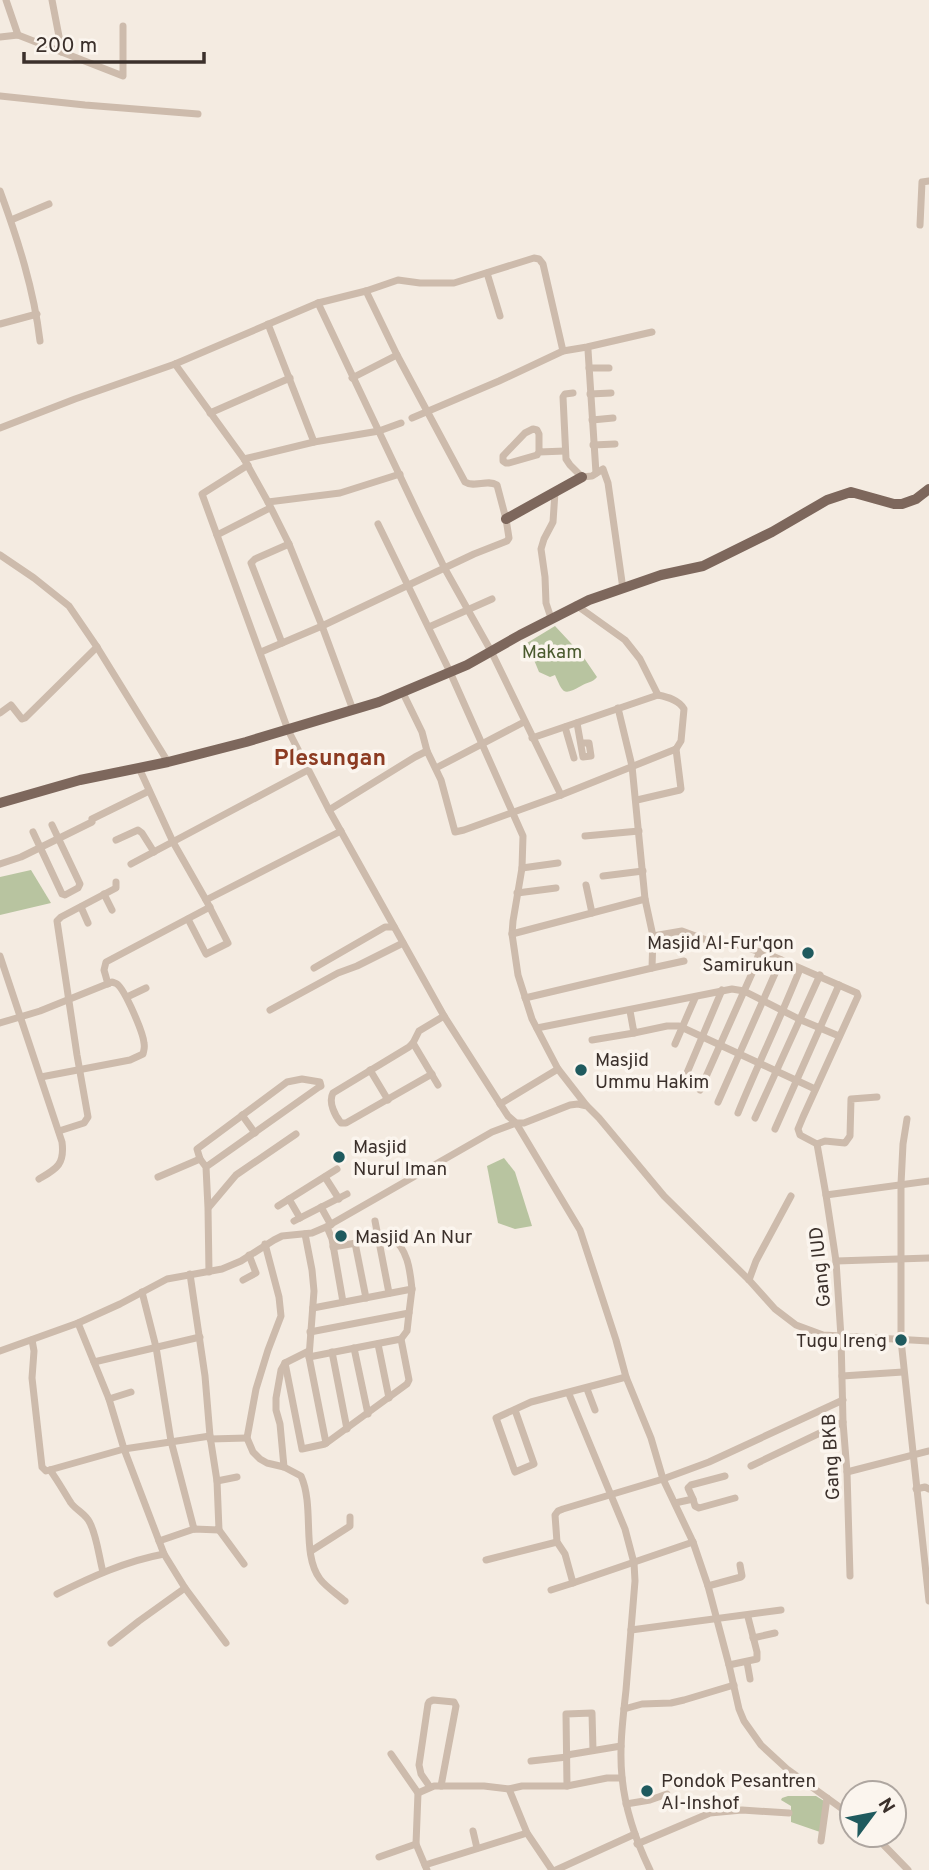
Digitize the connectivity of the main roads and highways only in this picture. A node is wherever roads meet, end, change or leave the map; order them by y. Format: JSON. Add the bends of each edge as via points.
{"nodes":[{"id":1,"x":582,"y":477,"type":"road end"},
{"id":2,"x":929,"y":489,"type":"edge"},
{"id":3,"x":506,"y":519,"type":"road end"},
{"id":4,"x":0,"y":803,"type":"edge"}],
"edges":[{"from":1,"to":3,"type":"main road"},
{"from":2,"to":4,"type":"main road","via":[[902,504],[851,492],[827,499],[703,566],[589,600],[450,672],[353,710],[246,743]]}]}
